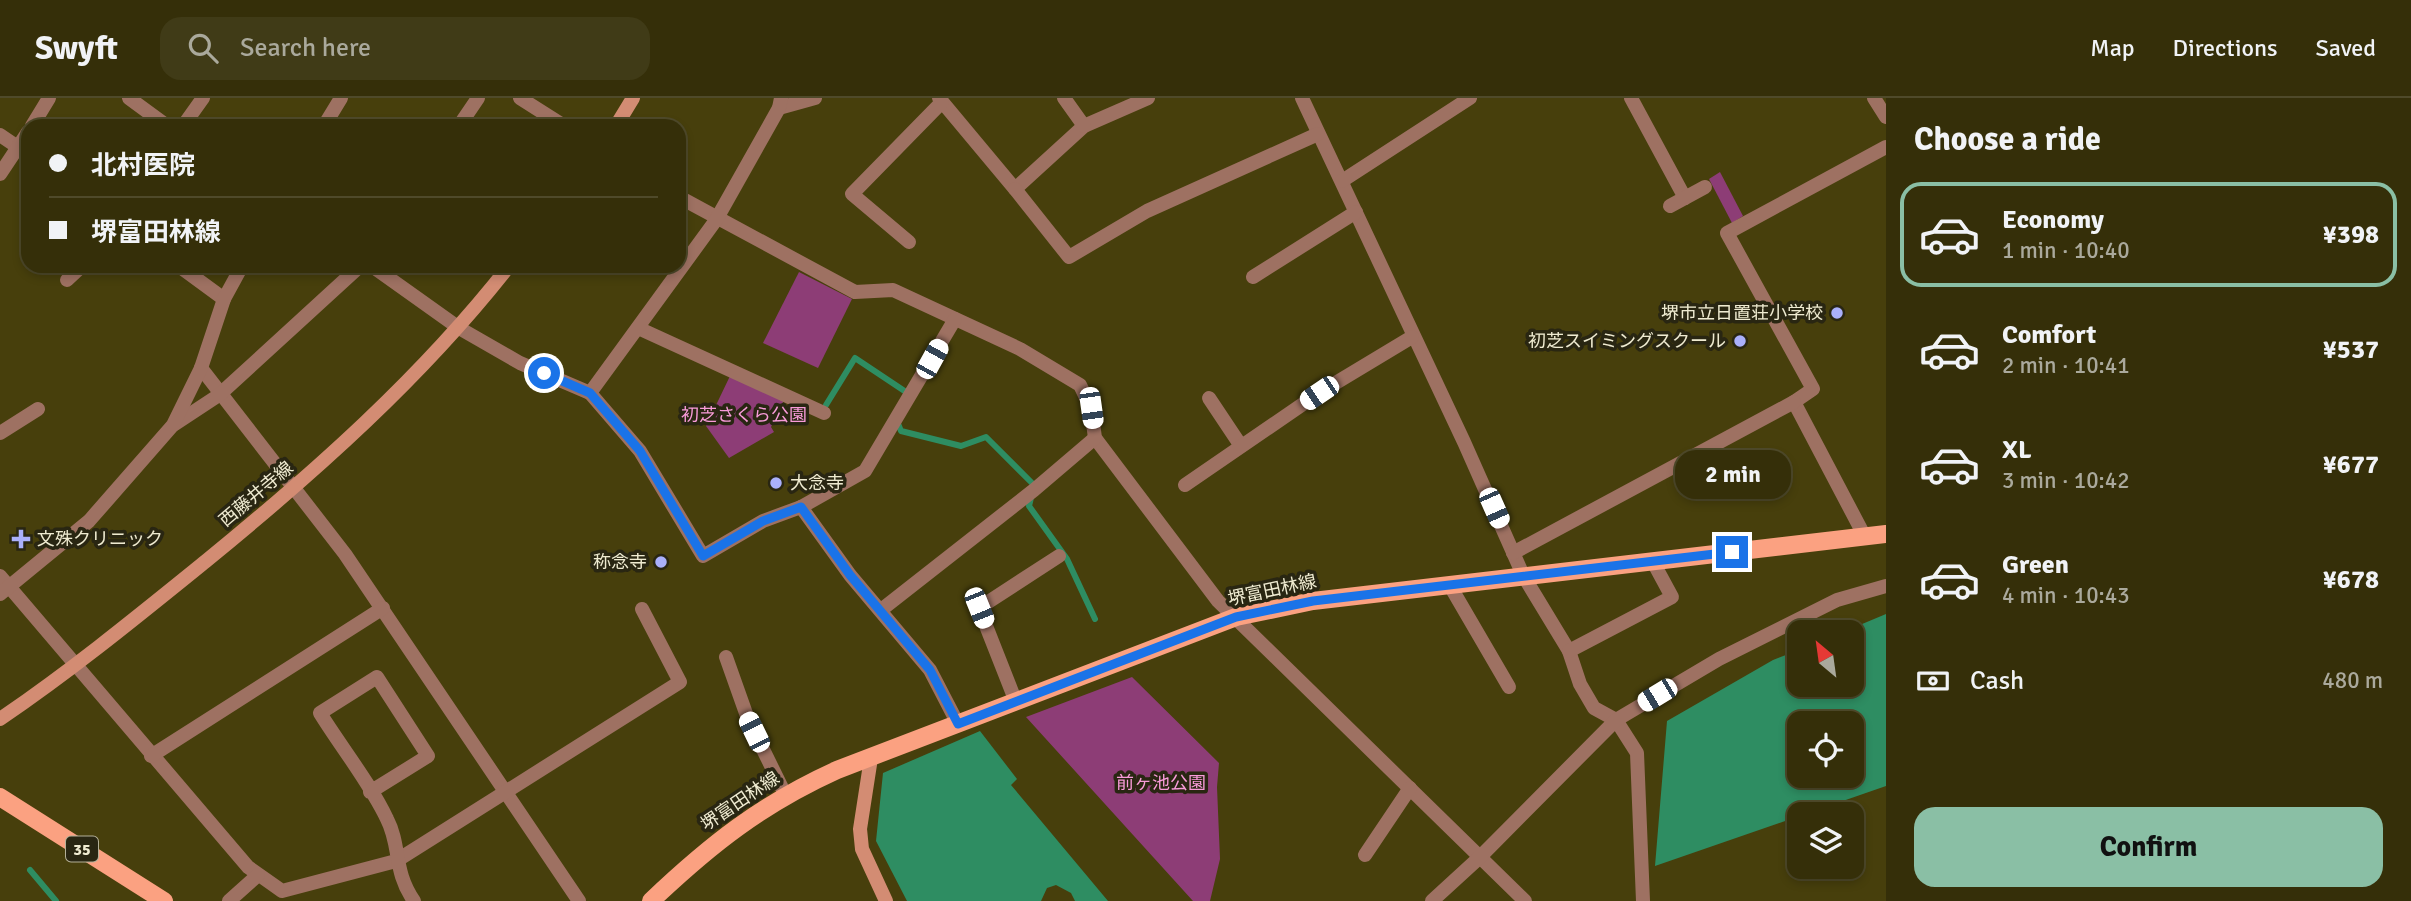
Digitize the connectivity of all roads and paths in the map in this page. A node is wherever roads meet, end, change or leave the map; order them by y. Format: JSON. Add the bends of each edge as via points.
{"nodes":[{"id":1,"x":49,"y":98,"type":"edge"},
{"id":2,"x":129,"y":98,"type":"edge"},
{"id":3,"x":202,"y":98,"type":"edge"},
{"id":4,"x":341,"y":98,"type":"edge"},
{"id":5,"x":478,"y":98,"type":"edge"},
{"id":6,"x":520,"y":98,"type":"edge"},
{"id":7,"x":633,"y":98,"type":"edge"},
{"id":8,"x":815,"y":98,"type":"edge"},
{"id":9,"x":1064,"y":98,"type":"edge"},
{"id":10,"x":1148,"y":98,"type":"edge"},
{"id":11,"x":1302,"y":98,"type":"edge"},
{"id":12,"x":1470,"y":98,"type":"edge"},
{"id":13,"x":1631,"y":98,"type":"edge"},
{"id":14,"x":1874,"y":98,"type":"edge"},
{"id":15,"x":940,"y":100,"type":"edge"},
{"id":16,"x":780,"y":103,"type":"edge"},
{"id":17,"x":1886,"y":117,"type":"edge"},
{"id":18,"x":36,"y":119,"type":"edge"},
{"id":19,"x":158,"y":119,"type":"edge"},
{"id":20,"x":188,"y":119,"type":"edge"},
{"id":21,"x":328,"y":119,"type":"edge"},
{"id":22,"x":464,"y":119,"type":"edge"},
{"id":23,"x":553,"y":119,"type":"edge"},
{"id":24,"x":620,"y":119,"type":"edge"},
{"id":25,"x":1084,"y":125,"type":"junction"},
{"id":26,"x":1318,"y":134,"type":"junction"},
{"id":27,"x":0,"y":135,"type":"edge"},
{"id":28,"x":1886,"y":147,"type":"edge"},
{"id":29,"x":21,"y":150,"type":"edge"},
{"id":30,"x":21,"y":153,"type":"edge"},
{"id":31,"x":0,"y":174,"type":"edge"},
{"id":32,"x":1342,"y":181,"type":"junction"},
{"id":33,"x":1705,"y":187,"type":"dead end"},
{"id":34,"x":1015,"y":189,"type":"junction"},
{"id":35,"x":1685,"y":198,"type":"junction"},
{"id":36,"x":686,"y":201,"type":"edge"},
{"id":37,"x":1670,"y":206,"type":"dead end"},
{"id":38,"x":1356,"y":212,"type":"junction"},
{"id":39,"x":716,"y":220,"type":"junction"},
{"id":40,"x":909,"y":243,"type":"dead end"},
{"id":41,"x":686,"y":262,"type":"edge"},
{"id":42,"x":74,"y":273,"type":"edge"},
{"id":43,"x":189,"y":273,"type":"edge"},
{"id":44,"x":238,"y":273,"type":"edge"},
{"id":45,"x":352,"y":273,"type":"edge"},
{"id":46,"x":382,"y":273,"type":"edge"},
{"id":47,"x":503,"y":273,"type":"edge"},
{"id":48,"x":678,"y":273,"type":"edge"},
{"id":49,"x":1253,"y":277,"type":"dead end"},
{"id":50,"x":67,"y":280,"type":"dead end"},
{"id":51,"x":224,"y":299,"type":"junction"},
{"id":52,"x":955,"y":319,"type":"junction"},
{"id":53,"x":459,"y":328,"type":"junction"},
{"id":54,"x":638,"y":328,"type":"junction"},
{"id":55,"x":1412,"y":337,"type":"junction"},
{"id":56,"x":201,"y":368,"type":"junction"},
{"id":57,"x":590,"y":393,"type":"junction"},
{"id":58,"x":219,"y":395,"type":"junction"},
{"id":59,"x":1209,"y":398,"type":"dead end"},
{"id":60,"x":1794,"y":402,"type":"junction"},
{"id":61,"x":38,"y":409,"type":"dead end"},
{"id":62,"x":824,"y":413,"type":"dead end"},
{"id":63,"x":173,"y":425,"type":"junction"},
{"id":64,"x":0,"y":433,"type":"edge"},
{"id":65,"x":1095,"y":438,"type":"junction"},
{"id":66,"x":1241,"y":446,"type":"junction"},
{"id":67,"x":1185,"y":485,"type":"dead end"},
{"id":68,"x":295,"y":488,"type":"junction"},
{"id":69,"x":801,"y":507,"type":"junction"},
{"id":70,"x":1886,"y":534,"type":"edge"},
{"id":71,"x":1865,"y":537,"type":"junction"},
{"id":72,"x":1513,"y":553,"type":"junction"},
{"id":73,"x":1059,"y":556,"type":"dead end"},
{"id":74,"x":1652,"y":560,"type":"junction"},
{"id":75,"x":1523,"y":575,"type":"junction"},
{"id":76,"x":1449,"y":584,"type":"junction"},
{"id":77,"x":3,"y":586,"type":"edge"},
{"id":78,"x":1886,"y":586,"type":"edge"},
{"id":79,"x":383,"y":608,"type":"junction"},
{"id":80,"x":642,"y":610,"type":"dead end"},
{"id":81,"x":881,"y":610,"type":"junction"},
{"id":82,"x":1236,"y":617,"type":"junction"},
{"id":83,"x":1569,"y":651,"type":"junction"},
{"id":84,"x":726,"y":657,"type":"dead end"},
{"id":85,"x":76,"y":667,"type":"junction"},
{"id":86,"x":1509,"y":687,"type":"dead end"},
{"id":87,"x":1016,"y":702,"type":"junction"},
{"id":88,"x":0,"y":719,"type":"edge"},
{"id":89,"x":1616,"y":720,"type":"junction"},
{"id":90,"x":958,"y":724,"type":"junction"},
{"id":91,"x":151,"y":756,"type":"junction"},
{"id":92,"x":871,"y":758,"type":"junction"},
{"id":93,"x":1410,"y":788,"type":"junction"},
{"id":94,"x":370,"y":792,"type":"junction"},
{"id":95,"x":505,"y":793,"type":"junction"},
{"id":96,"x":785,"y":794,"type":"junction"},
{"id":97,"x":0,"y":797,"type":"edge"},
{"id":98,"x":1365,"y":855,"type":"dead end"},
{"id":99,"x":1480,"y":858,"type":"junction"},
{"id":100,"x":396,"y":861,"type":"junction"},
{"id":101,"x":257,"y":875,"type":"junction"},
{"id":102,"x":164,"y":901,"type":"edge"},
{"id":103,"x":229,"y":901,"type":"edge"},
{"id":104,"x":414,"y":901,"type":"edge"},
{"id":105,"x":579,"y":901,"type":"edge"},
{"id":106,"x":651,"y":901,"type":"edge"},
{"id":107,"x":886,"y":901,"type":"edge"},
{"id":108,"x":1432,"y":901,"type":"edge"},
{"id":109,"x":1525,"y":901,"type":"edge"},
{"id":110,"x":1643,"y":901,"type":"edge"}],
"edges":[{"from":1,"to":18,"type":"street"},
{"from":2,"to":19,"type":"street"},
{"from":3,"to":20,"type":"street"},
{"from":4,"to":21,"type":"street"},
{"from":5,"to":22,"type":"street"},
{"from":6,"to":23,"type":"street"},
{"from":7,"to":24,"type":"main road"},
{"from":8,"to":16,"type":"street"},
{"from":9,"to":25,"type":"street"},
{"from":10,"to":25,"type":"street"},
{"from":11,"to":26,"type":"street"},
{"from":12,"to":32,"type":"street"},
{"from":13,"to":35,"type":"street"},
{"from":14,"to":17,"type":"street"},
{"from":15,"to":34,"type":"street"},
{"from":15,"to":40,"type":"street","via":[[852,194]]},
{"from":16,"to":39,"type":"street"},
{"from":25,"to":34,"type":"street"},
{"from":26,"to":32,"type":"street"},
{"from":26,"to":34,"type":"street","via":[[1147,211],[1069,257]]},
{"from":27,"to":29,"type":"street"},
{"from":28,"to":60,"type":"street","via":[[1727,233],[1813,388]]},
{"from":30,"to":31,"type":"street"},
{"from":32,"to":38,"type":"street"},
{"from":33,"to":35,"type":"street"},
{"from":35,"to":37,"type":"street"},
{"from":36,"to":39,"type":"street"},
{"from":38,"to":49,"type":"street"},
{"from":38,"to":55,"type":"street"},
{"from":39,"to":41,"type":"street"},
{"from":39,"to":52,"type":"street","via":[[855,292],[893,290]]},
{"from":42,"to":50,"type":"street"},
{"from":43,"to":51,"type":"street"},
{"from":44,"to":51,"type":"street"},
{"from":45,"to":58,"type":"street"},
{"from":46,"to":53,"type":"street"},
{"from":47,"to":53,"type":"main road","name":"西藤井寺線"},
{"from":48,"to":54,"type":"street"},
{"from":51,"to":56,"type":"street"},
{"from":52,"to":65,"type":"street","via":[[1020,349],[1080,385],[1091,408]]},
{"from":52,"to":69,"type":"street","via":[[865,471]]},
{"from":53,"to":57,"type":"street","via":[[520,363]]},
{"from":53,"to":68,"type":"main road","name":"西藤井寺線"},
{"from":54,"to":57,"type":"street"},
{"from":54,"to":62,"type":"street"},
{"from":55,"to":66,"type":"street"},
{"from":55,"to":72,"type":"street"},
{"from":56,"to":58,"type":"street"},
{"from":56,"to":63,"type":"street"},
{"from":57,"to":69,"type":"street","via":[[640,451],[703,556],[763,521]]},
{"from":58,"to":63,"type":"street"},
{"from":58,"to":68,"type":"street"},
{"from":59,"to":66,"type":"street"},
{"from":60,"to":71,"type":"street"},
{"from":60,"to":72,"type":"street"},
{"from":61,"to":64,"type":"street"},
{"from":63,"to":77,"type":"street","via":[[89,521]]},
{"from":65,"to":81,"type":"street"},
{"from":65,"to":82,"type":"street","via":[[1218,601]]},
{"from":66,"to":67,"type":"street"},
{"from":68,"to":79,"type":"street"},
{"from":68,"to":85,"type":"main road","name":"西藤井寺線"},
{"from":69,"to":81,"type":"street"},
{"from":70,"to":71,"type":"main road","name":"堺富田林線"},
{"from":71,"to":74,"type":"main road","name":"堺富田林線"},
{"from":72,"to":75,"type":"street"},
{"from":73,"to":87,"type":"street","via":[[979,608]]},
{"from":74,"to":75,"type":"main road","name":"堺富田林線"},
{"from":74,"to":83,"type":"street","via":[[1672,597]]},
{"from":75,"to":76,"type":"main road","name":"堺富田林線"},
{"from":75,"to":83,"type":"street"},
{"from":76,"to":82,"type":"main road","name":"堺富田林線","via":[[1313,601]]},
{"from":76,"to":86,"type":"street"},
{"from":77,"to":85,"type":"street"},
{"from":78,"to":89,"type":"street","via":[[1837,600],[1718,659]]},
{"from":79,"to":91,"type":"street"},
{"from":79,"to":95,"type":"street"},
{"from":80,"to":95,"type":"street","via":[[680,682]]},
{"from":81,"to":90,"type":"street","via":[[930,670]]},
{"from":82,"to":87,"type":"main road","name":"堺富田林線"},
{"from":82,"to":93,"type":"street"},
{"from":83,"to":89,"type":"street","via":[[1594,708]]},
{"from":84,"to":96,"type":"street","via":[[748,719]]},
{"from":85,"to":88,"type":"main road","name":"西藤井寺線"},
{"from":85,"to":91,"type":"street"},
{"from":87,"to":90,"type":"main road","name":"堺富田林線"},
{"from":89,"to":99,"type":"street"},
{"from":89,"to":110,"type":"street","via":[[1637,753]]},
{"from":90,"to":92,"type":"main road","name":"堺富田林線"},
{"from":91,"to":101,"type":"street"},
{"from":92,"to":96,"type":"main road","name":"堺富田林線"},
{"from":92,"to":107,"type":"main road","via":[[860,829],[862,849]]},
{"from":93,"to":98,"type":"street"},
{"from":93,"to":99,"type":"street"},
{"from":94,"to":94,"type":"street","via":[[428,756],[377,677],[320,713]]},
{"from":94,"to":100,"type":"street","via":[[388,820]]},
{"from":95,"to":100,"type":"street"},
{"from":95,"to":105,"type":"street"},
{"from":96,"to":106,"type":"main road","name":"堺富田林線","via":[[728,832]]},
{"from":97,"to":102,"type":"main road","number":"35"},
{"from":99,"to":108,"type":"street"},
{"from":99,"to":109,"type":"street"},
{"from":100,"to":101,"type":"street","via":[[282,891]]},
{"from":100,"to":104,"type":"street","via":[[402,885]]},
{"from":101,"to":103,"type":"street"}]}
